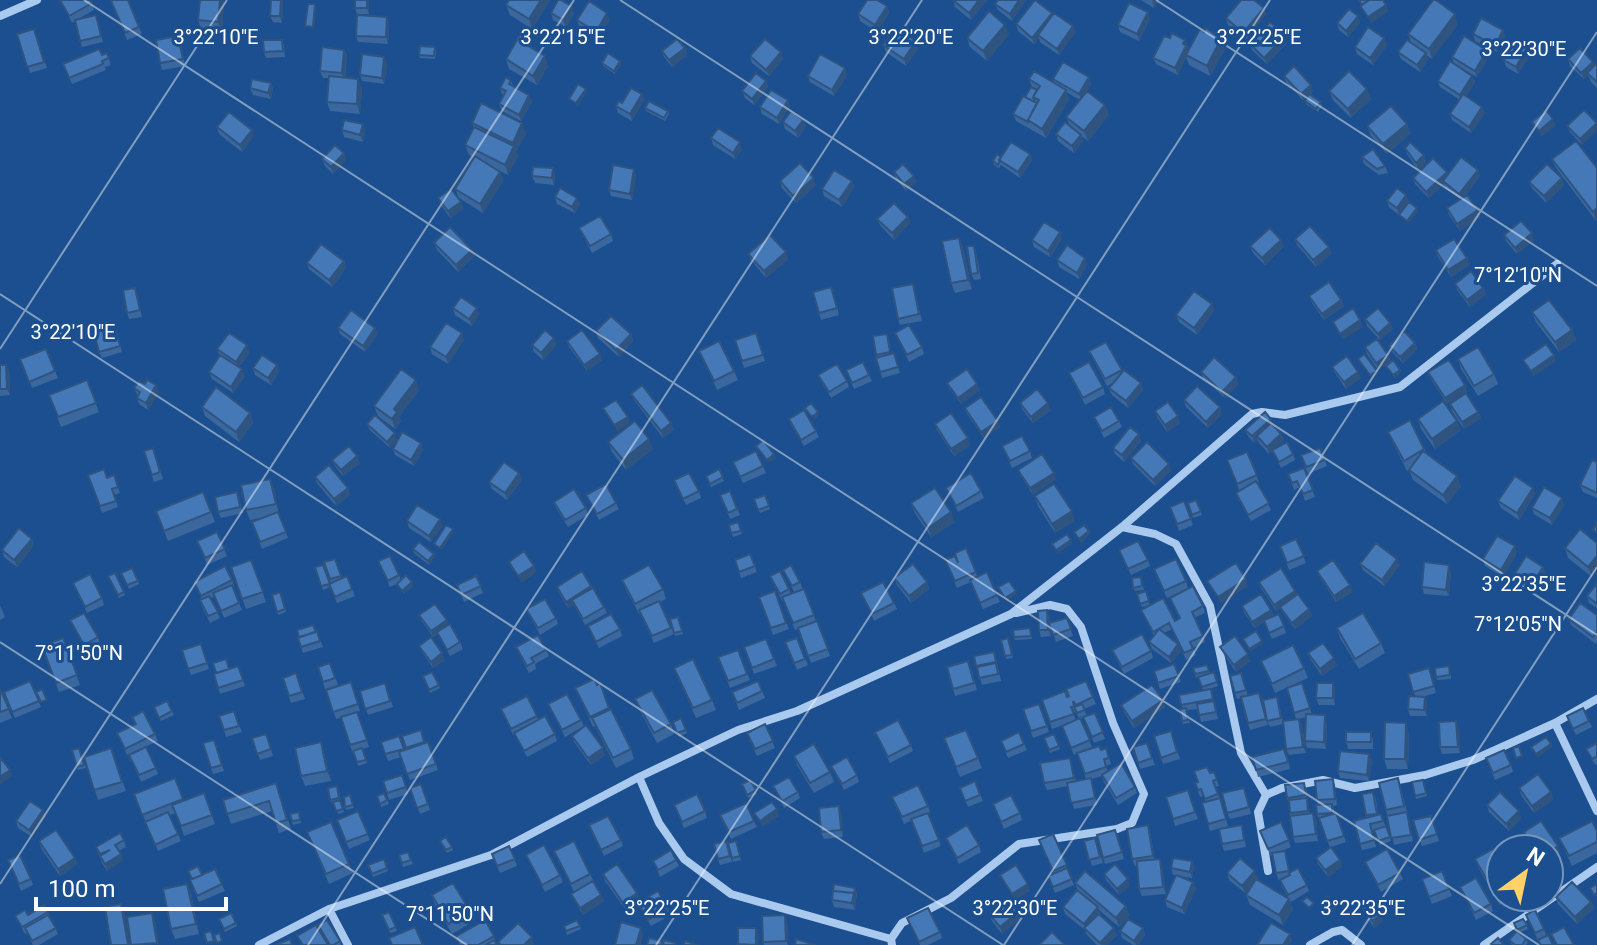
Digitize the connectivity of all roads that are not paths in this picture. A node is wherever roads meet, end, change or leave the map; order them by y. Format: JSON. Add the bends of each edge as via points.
{"nodes":[{"id":1,"x":37,"y":0,"type":"edge"},
{"id":2,"x":0,"y":16,"type":"edge"},
{"id":3,"x":1557,"y":264,"type":"dead end"},
{"id":4,"x":1122,"y":527,"type":"junction"},
{"id":5,"x":1011,"y":614,"type":"junction"},
{"id":6,"x":1597,"y":699,"type":"edge"},
{"id":7,"x":1555,"y":723,"type":"junction"},
{"id":8,"x":639,"y":777,"type":"junction"},
{"id":9,"x":1266,"y":795,"type":"junction"},
{"id":10,"x":1597,"y":811,"type":"edge"},
{"id":11,"x":1597,"y":867,"type":"edge"},
{"id":12,"x":1268,"y":871,"type":"dead end"},
{"id":13,"x":329,"y":909,"type":"junction"},
{"id":14,"x":892,"y":942,"type":"edge"},
{"id":15,"x":259,"y":945,"type":"edge"},
{"id":16,"x":348,"y":945,"type":"edge"},
{"id":17,"x":1310,"y":945,"type":"edge"},
{"id":18,"x":1361,"y":945,"type":"edge"},
{"id":19,"x":1484,"y":945,"type":"edge"}],
"edges":[{"from":1,"to":2,"type":"street"},
{"from":3,"to":4,"type":"street","via":[[1400,387],[1285,415],[1252,414]]},
{"from":4,"to":5,"type":"street"},
{"from":4,"to":9,"type":"street","via":[[1176,544],[1210,606],[1241,753]]},
{"from":5,"to":8,"type":"street"},
{"from":5,"to":14,"type":"street","via":[[1050,605],[1067,609],[1081,627],[1144,794],[1132,823],[1019,844],[951,898],[902,923]]},
{"from":6,"to":7,"type":"street"},
{"from":7,"to":9,"type":"street","via":[[1425,775],[1355,788],[1323,780]]},
{"from":7,"to":10,"type":"street"},
{"from":8,"to":13,"type":"street","via":[[491,855]]},
{"from":8,"to":14,"type":"street","via":[[659,823],[684,859],[731,894]]},
{"from":9,"to":12,"type":"street","via":[[1258,812]]},
{"from":11,"to":19,"type":"street"},
{"from":13,"to":15,"type":"street"},
{"from":13,"to":16,"type":"street"},
{"from":17,"to":18,"type":"street","via":[[1342,930]]}]}
